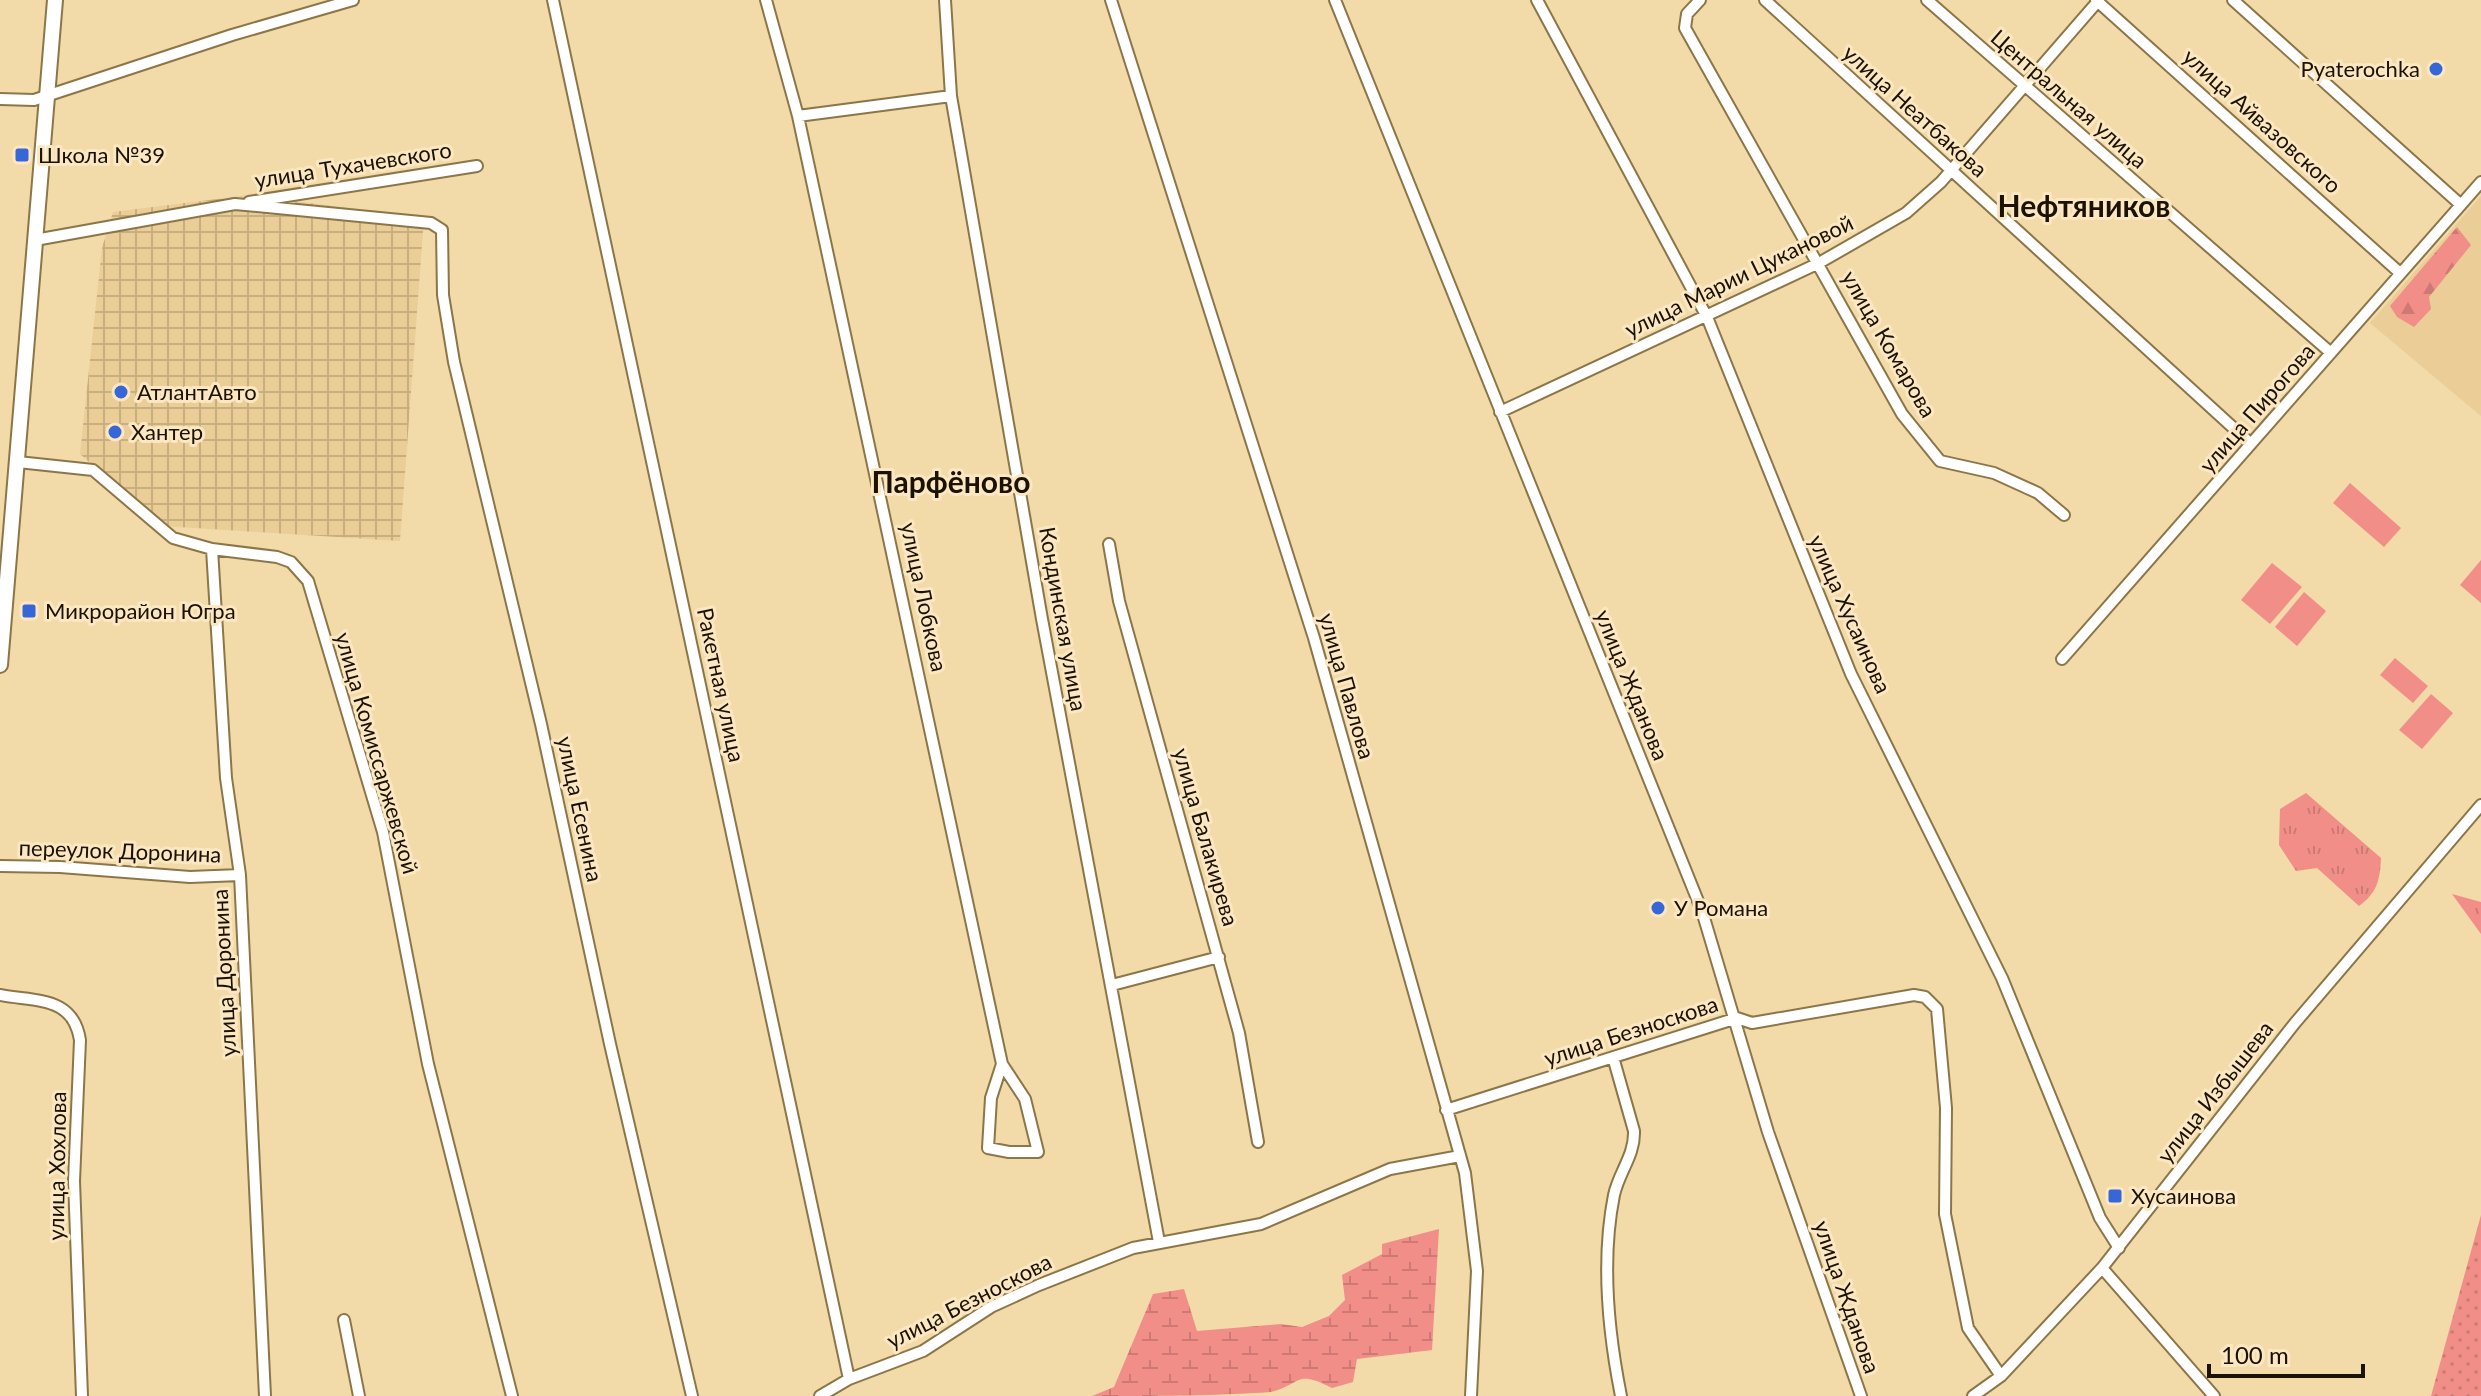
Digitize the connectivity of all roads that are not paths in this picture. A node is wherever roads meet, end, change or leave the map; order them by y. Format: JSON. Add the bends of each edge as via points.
{"nodes":[{"id":1,"x":55,"y":0,"type":"edge"},
{"id":2,"x":353,"y":0,"type":"edge"},
{"id":3,"x":553,"y":0,"type":"edge"},
{"id":4,"x":766,"y":0,"type":"edge"},
{"id":5,"x":945,"y":0,"type":"edge"},
{"id":6,"x":1111,"y":0,"type":"edge"},
{"id":7,"x":1335,"y":0,"type":"edge"},
{"id":8,"x":1537,"y":0,"type":"edge"},
{"id":9,"x":1700,"y":0,"type":"edge"},
{"id":10,"x":1765,"y":0,"type":"edge"},
{"id":11,"x":1927,"y":0,"type":"edge"},
{"id":12,"x":2097,"y":0,"type":"edge"},
{"id":13,"x":2233,"y":0,"type":"edge"},
{"id":14,"x":2024,"y":86,"type":"junction"},
{"id":15,"x":48,"y":94,"type":"junction"},
{"id":16,"x":951,"y":96,"type":"junction"},
{"id":17,"x":0,"y":99,"type":"edge"},
{"id":18,"x":798,"y":116,"type":"junction"},
{"id":19,"x":477,"y":166,"type":"dead end"},
{"id":20,"x":1950,"y":170,"type":"junction"},
{"id":21,"x":2481,"y":182,"type":"edge"},
{"id":22,"x":235,"y":204,"type":"junction"},
{"id":23,"x":2461,"y":205,"type":"junction"},
{"id":24,"x":442,"y":230,"type":"joint"},
{"id":25,"x":35,"y":240,"type":"junction"},
{"id":26,"x":1819,"y":263,"type":"junction"},
{"id":27,"x":2400,"y":273,"type":"junction"},
{"id":28,"x":1707,"y":317,"type":"junction"},
{"id":29,"x":2331,"y":353,"type":"junction"},
{"id":30,"x":1500,"y":412,"type":"junction"},
{"id":31,"x":2251,"y":444,"type":"junction"},
{"id":32,"x":18,"y":462,"type":"junction"},
{"id":33,"x":2064,"y":515,"type":"dead end"},
{"id":34,"x":1109,"y":544,"type":"dead end"},
{"id":35,"x":212,"y":549,"type":"junction"},
{"id":36,"x":2062,"y":659,"type":"dead end"},
{"id":37,"x":0,"y":665,"type":"edge"},
{"id":38,"x":2481,"y":805,"type":"edge"},
{"id":39,"x":0,"y":866,"type":"edge"},
{"id":40,"x":240,"y":875,"type":"junction"},
{"id":41,"x":1219,"y":957,"type":"junction"},
{"id":42,"x":1112,"y":985,"type":"junction"},
{"id":43,"x":0,"y":995,"type":"edge"},
{"id":44,"x":1737,"y":1018,"type":"junction"},
{"id":45,"x":1613,"y":1057,"type":"junction"},
{"id":46,"x":1002,"y":1064,"type":"junction"},
{"id":47,"x":1446,"y":1110,"type":"junction"},
{"id":48,"x":1258,"y":1142,"type":"dead end"},
{"id":49,"x":1460,"y":1156,"type":"junction"},
{"id":50,"x":1159,"y":1242,"type":"junction"},
{"id":51,"x":2119,"y":1248,"type":"junction"},
{"id":52,"x":2102,"y":1268,"type":"junction"},
{"id":53,"x":344,"y":1320,"type":"dead end"},
{"id":54,"x":2001,"y":1376,"type":"junction"},
{"id":55,"x":849,"y":1379,"type":"junction"},
{"id":56,"x":82,"y":1396,"type":"edge"},
{"id":57,"x":265,"y":1396,"type":"edge"},
{"id":58,"x":359,"y":1396,"type":"edge"},
{"id":59,"x":512,"y":1396,"type":"edge"},
{"id":60,"x":692,"y":1396,"type":"edge"},
{"id":61,"x":820,"y":1396,"type":"edge"},
{"id":62,"x":1471,"y":1396,"type":"edge"},
{"id":63,"x":1621,"y":1396,"type":"edge"},
{"id":64,"x":1861,"y":1396,"type":"edge"},
{"id":65,"x":1973,"y":1396,"type":"edge"},
{"id":66,"x":2214,"y":1396,"type":"edge"}],
"edges":[{"from":1,"to":15,"type":"main road"},
{"from":2,"to":15,"type":"street"},
{"from":3,"to":55,"type":"street","name":"Ракетная улица"},
{"from":4,"to":18,"type":"street","name":"улица Лобкова"},
{"from":5,"to":16,"type":"street","name":"Кондинская улица"},
{"from":6,"to":47,"type":"street","name":"улица Павлова","via":[[1314,638]]},
{"from":7,"to":30,"type":"street","name":"улица Жданова"},
{"from":8,"to":28,"type":"street","name":"улица Хусаинова"},
{"from":9,"to":26,"type":"street","name":"улица Комарова","via":[[1687,14],[1685,28]]},
{"from":10,"to":20,"type":"street","name":"улица Неатбакова"},
{"from":11,"to":14,"type":"street","name":"Центральная улица"},
{"from":12,"to":14,"type":"street","name":"улица Марии Цукановой"},
{"from":12,"to":27,"type":"street","name":"улица Айвазовского"},
{"from":13,"to":23,"type":"street"},
{"from":14,"to":20,"type":"street","name":"улица Марии Цукановой"},
{"from":14,"to":29,"type":"street","name":"Центральная улица"},
{"from":15,"to":17,"type":"street","via":[[34,100]]},
{"from":15,"to":25,"type":"main road"},
{"from":16,"to":18,"type":"street"},
{"from":16,"to":42,"type":"street","name":"Кондинская улица"},
{"from":18,"to":46,"type":"street","name":"улица Лобкова"},
{"from":19,"to":22,"type":"street","name":"улица Тухачевского"},
{"from":20,"to":26,"type":"street","name":"улица Марии Цукановой","via":[[1906,213]]},
{"from":20,"to":31,"type":"street","name":"улица Неатбакова"},
{"from":21,"to":23,"type":"street","name":"улица Пирогова"},
{"from":22,"to":24,"type":"street","name":"улица Тухачевского","via":[[431,223]]},
{"from":22,"to":25,"type":"street","name":"улица Тухачевского"},
{"from":23,"to":27,"type":"street","name":"улица Пирогова"},
{"from":24,"to":60,"type":"street","name":"улица Есенина","via":[[443,295],[454,362]]},
{"from":25,"to":32,"type":"main road"},
{"from":26,"to":28,"type":"street","name":"улица Марии Цукановой"},
{"from":26,"to":33,"type":"street","name":"улица Комарова","via":[[1902,414],[1940,461],[1994,473],[2038,493]]},
{"from":27,"to":29,"type":"street","name":"улица Пирогова"},
{"from":28,"to":30,"type":"street","name":"улица Марии Цукановой"},
{"from":28,"to":51,"type":"street","name":"улица Хусаинова","via":[[1851,674],[2002,978],[2100,1218]]},
{"from":29,"to":31,"type":"street","name":"улица Пирогова"},
{"from":30,"to":44,"type":"street","name":"улица Жданова","via":[[1702,911]]},
{"from":31,"to":36,"type":"street","name":"улица Пирогова"},
{"from":32,"to":35,"type":"street","name":"улица Комиссаржевской","via":[[93,470],[173,538]]},
{"from":32,"to":37,"type":"main road"},
{"from":34,"to":41,"type":"street","name":"улица Балакирева","via":[[1119,601]]},
{"from":35,"to":40,"type":"street","name":"улица Доронина","via":[[226,778]]},
{"from":35,"to":59,"type":"street","name":"улица Комиссаржевской","via":[[277,557],[291,562],[308,581],[383,832],[428,1064]]},
{"from":38,"to":51,"type":"street","name":"улица Избышева","via":[[2301,1016]]},
{"from":39,"to":40,"type":"street","name":"переулок Доронина"},
{"from":40,"to":57,"type":"street","name":"улица Доронина"},
{"from":41,"to":42,"type":"street"},
{"from":41,"to":48,"type":"street","name":"улица Балакирева"},
{"from":42,"to":50,"type":"street","name":"Кондинская улица"},
{"from":43,"to":56,"type":"street","name":"улица Хохлова","via":[[63,1007],[77,1021],[74,1181]]},
{"from":44,"to":45,"type":"street","name":"улица Безноскова"},
{"from":44,"to":54,"type":"street","name":"улица Безноскова","via":[[1752,1023],[1914,995],[1925,997],[1937,1009],[1946,1108],[1945,1214],[1968,1328]]},
{"from":44,"to":64,"type":"street","name":"улица Жданова","via":[[1768,1132]]},
{"from":45,"to":47,"type":"street","name":"улица Безноскова"},
{"from":45,"to":63,"type":"street","via":[[1635,1143],[1613,1197],[1608,1282],[1609,1338]]},
{"from":46,"to":46,"type":"street","name":"улица Лобкова","via":[[991,1098],[988,1148],[1038,1152],[1025,1099]]},
{"from":47,"to":49,"type":"street","name":"улица Павлова"},
{"from":49,"to":50,"type":"street","name":"улица Безноскова","via":[[1390,1169],[1261,1224]]},
{"from":49,"to":62,"type":"street","name":"улица Павлова","via":[[1477,1271]]},
{"from":50,"to":55,"type":"street","name":"улица Безноскова","via":[[1039,1285],[991,1307],[923,1351]]},
{"from":51,"to":52,"type":"street","name":"улица Избышева"},
{"from":52,"to":54,"type":"street","name":"улица Избышева"},
{"from":52,"to":66,"type":"street"},
{"from":53,"to":58,"type":"street"},
{"from":54,"to":65,"type":"street","name":"улица Избышева"},
{"from":55,"to":61,"type":"street","name":"улица Безноскова"}]}
